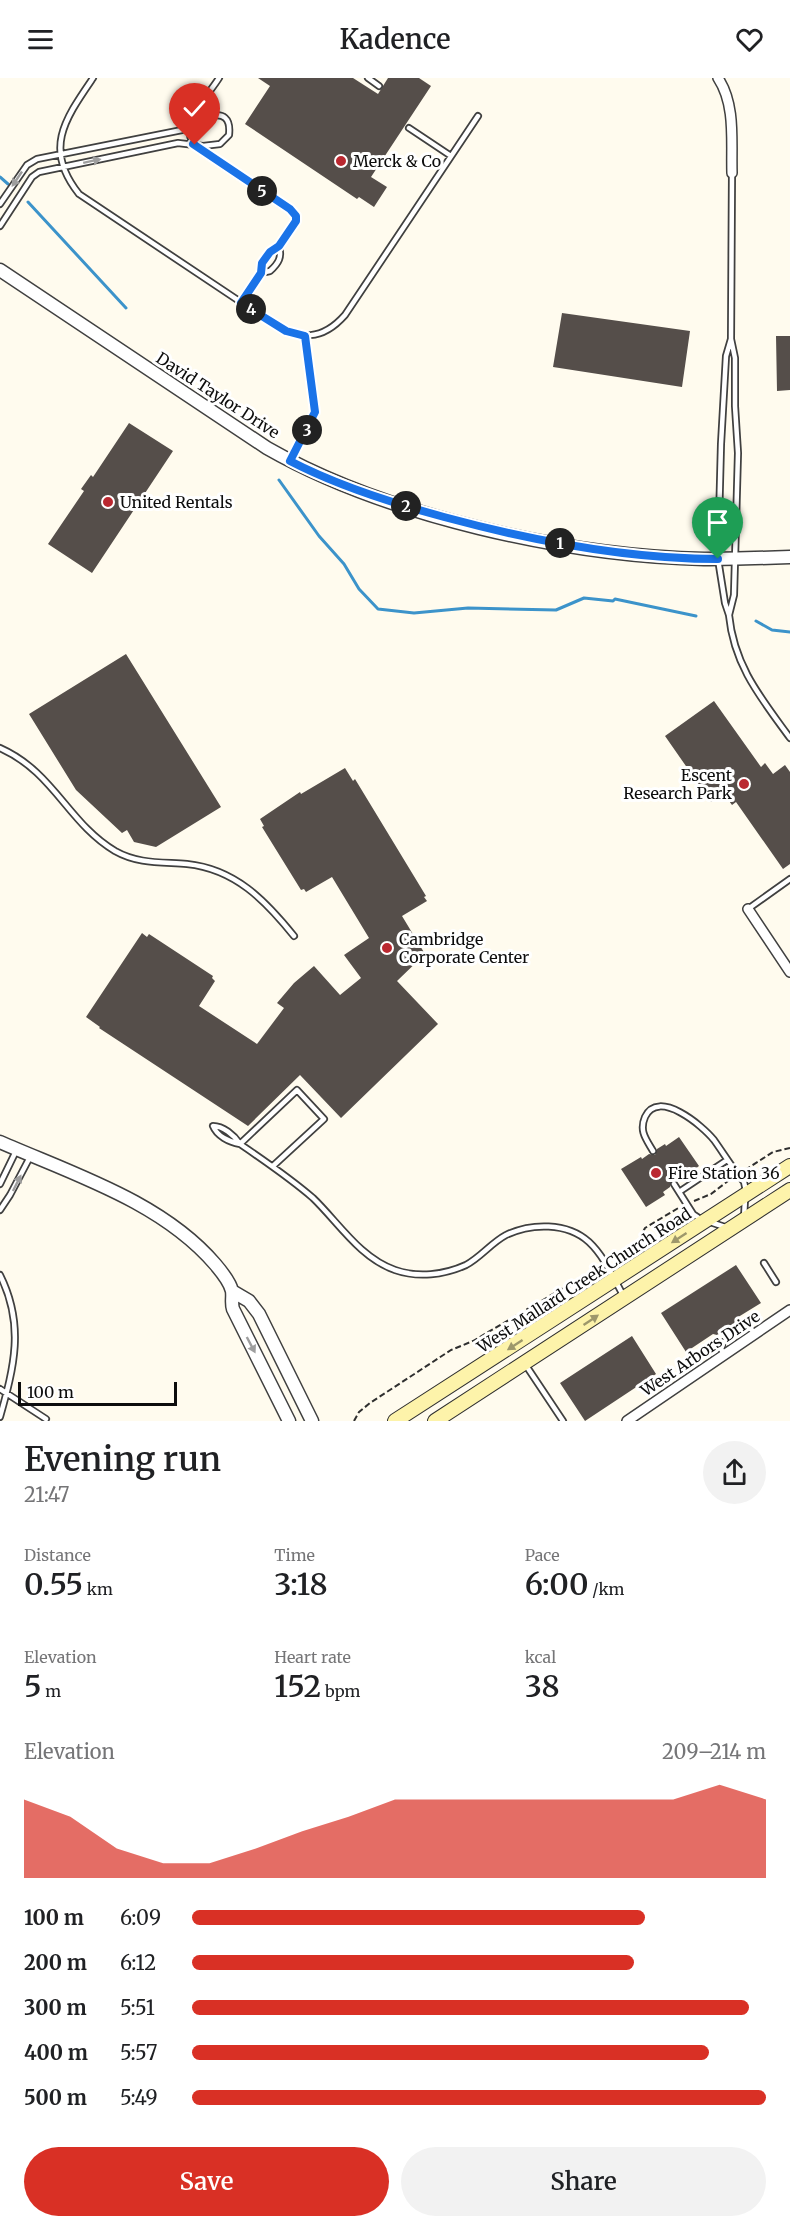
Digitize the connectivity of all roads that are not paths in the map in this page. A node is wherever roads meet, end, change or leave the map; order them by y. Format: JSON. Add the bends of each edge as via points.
{"nodes":[{"id":1,"x":93,"y":78,"type":"edge"},
{"id":2,"x":219,"y":78,"type":"edge"},
{"id":3,"x":368,"y":78,"type":"edge"},
{"id":4,"x":718,"y":78,"type":"edge"},
{"id":5,"x":379,"y":86,"type":"dead end"},
{"id":6,"x":478,"y":116,"type":"dead end"},
{"id":7,"x":189,"y":126,"type":"junction"},
{"id":8,"x":409,"y":128,"type":"dead end"},
{"id":9,"x":193,"y":144,"type":"junction"},
{"id":10,"x":61,"y":154,"type":"junction"},
{"id":11,"x":451,"y":156,"type":"junction"},
{"id":12,"x":63,"y":167,"type":"junction"},
{"id":13,"x":732,"y":173,"type":"joint"},
{"id":14,"x":0,"y":204,"type":"edge"},
{"id":15,"x":0,"y":214,"type":"edge"},
{"id":16,"x":6,"y":217,"type":"junction"},
{"id":17,"x":0,"y":226,"type":"edge"},
{"id":18,"x":279,"y":246,"type":"junction"},
{"id":19,"x":0,"y":270,"type":"edge"},
{"id":20,"x":261,"y":273,"type":"junction"},
{"id":21,"x":241,"y":303,"type":"junction"},
{"id":22,"x":305,"y":336,"type":"junction"},
{"id":23,"x":731,"y":339,"type":"junction"},
{"id":24,"x":290,"y":461,"type":"junction"},
{"id":25,"x":790,"y":557,"type":"edge"},
{"id":26,"x":735,"y":558,"type":"junction"},
{"id":27,"x":718,"y":559,"type":"junction"},
{"id":28,"x":729,"y":615,"type":"junction"},
{"id":29,"x":790,"y":738,"type":"edge"},
{"id":30,"x":0,"y":748,"type":"edge"},
{"id":31,"x":790,"y":879,"type":"edge"},
{"id":32,"x":748,"y":909,"type":"joint"},
{"id":33,"x":294,"y":936,"type":"dead end"},
{"id":34,"x":790,"y":972,"type":"edge"},
{"id":35,"x":0,"y":1142,"type":"edge"},
{"id":36,"x":240,"y":1143,"type":"junction"},
{"id":37,"x":17,"y":1149,"type":"junction"},
{"id":38,"x":653,"y":1151,"type":"dead end"},
{"id":39,"x":31,"y":1155,"type":"junction"},
{"id":40,"x":727,"y":1160,"type":"junction"},
{"id":41,"x":273,"y":1166,"type":"junction"},
{"id":42,"x":790,"y":1166,"type":"edge"},
{"id":43,"x":0,"y":1184,"type":"edge"},
{"id":44,"x":674,"y":1184,"type":"dead end"},
{"id":45,"x":790,"y":1190,"type":"edge"},
{"id":46,"x":679,"y":1192,"type":"junction"},
{"id":47,"x":746,"y":1195,"type":"junction"},
{"id":48,"x":0,"y":1210,"type":"edge"},
{"id":49,"x":744,"y":1220,"type":"junction"},
{"id":50,"x":706,"y":1221,"type":"junction"},
{"id":51,"x":730,"y":1229,"type":"junction"},
{"id":52,"x":764,"y":1263,"type":"dead end"},
{"id":53,"x":0,"y":1275,"type":"edge"},
{"id":54,"x":615,"y":1280,"type":"junction"},
{"id":55,"x":776,"y":1282,"type":"dead end"},
{"id":56,"x":232,"y":1292,"type":"junction"},
{"id":57,"x":625,"y":1298,"type":"junction"},
{"id":58,"x":790,"y":1311,"type":"edge"},
{"id":59,"x":743,"y":1328,"type":"dead end"},
{"id":60,"x":755,"y":1334,"type":"junction"},
{"id":61,"x":723,"y":1341,"type":"dead end"},
{"id":62,"x":724,"y":1354,"type":"junction"},
{"id":63,"x":525,"y":1364,"type":"junction"},
{"id":64,"x":0,"y":1389,"type":"edge"},
{"id":65,"x":7,"y":1393,"type":"junction"},
{"id":66,"x":0,"y":1417,"type":"edge"},
{"id":67,"x":46,"y":1419,"type":"dead end"},
{"id":68,"x":289,"y":1421,"type":"edge"},
{"id":69,"x":312,"y":1421,"type":"edge"},
{"id":70,"x":395,"y":1421,"type":"edge"},
{"id":71,"x":435,"y":1421,"type":"edge"},
{"id":72,"x":562,"y":1421,"type":"edge"},
{"id":73,"x":627,"y":1421,"type":"edge"}],
"edges":[{"from":1,"to":10,"type":"lane","via":[[65,121]]},
{"from":2,"to":7,"type":"lane"},
{"from":3,"to":5,"type":"lane"},
{"from":4,"to":13,"type":"street","via":[[730,113]]},
{"from":6,"to":11,"type":"lane"},
{"from":7,"to":9,"type":"lane"},
{"from":7,"to":9,"type":"lane","via":[[215,115],[223,117],[229,125],[222,143]]},
{"from":7,"to":10,"type":"lane"},
{"from":8,"to":11,"type":"lane"},
{"from":12,"to":9,"type":"lane","one_way":true,"via":[[178,143]]},
{"from":9,"to":18,"type":"lane","via":[[293,212],[296,221]]},
{"from":10,"to":12,"type":"lane"},
{"from":10,"to":14,"type":"lane","one_way":true,"via":[[30,163]]},
{"from":11,"to":22,"type":"lane","via":[[345,315],[328,330]]},
{"from":12,"to":16,"type":"lane","via":[[34,175]]},
{"from":12,"to":21,"type":"lane","via":[[84,199]]},
{"from":13,"to":23,"type":"lane"},
{"from":15,"to":16,"type":"lane"},
{"from":16,"to":17,"type":"lane"},
{"from":18,"to":20,"type":"lane","via":[[262,263]]},
{"from":18,"to":20,"type":"lane","via":[[279,260],[270,272]]},
{"from":19,"to":24,"type":"street","name":"David Taylor Drive"},
{"from":20,"to":21,"type":"lane"},
{"from":21,"to":22,"type":"lane","via":[[286,331]]},
{"from":22,"to":24,"type":"lane","via":[[315,412]]},
{"from":23,"to":26,"type":"lane","via":[[735,352],[738,453]]},
{"from":23,"to":27,"type":"lane","via":[[726,356],[720,454]]},
{"from":24,"to":27,"type":"street","name":"David Taylor Drive","via":[[373,496],[489,530],[629,553]]},
{"from":25,"to":26,"type":"street","name":"David Taylor Drive"},
{"from":26,"to":27,"type":"street","name":"David Taylor Drive"},
{"from":26,"to":28,"type":"lane"},
{"from":27,"to":28,"type":"lane"},
{"from":28,"to":29,"type":"lane","via":[[742,666]]},
{"from":30,"to":33,"type":"lane","via":[[29,764],[89,831],[116,851],[147,862],[200,866],[237,880],[267,904]]},
{"from":31,"to":32,"type":"lane"},
{"from":32,"to":34,"type":"street"},
{"from":35,"to":37,"type":"street"},
{"from":36,"to":36,"type":"lane","via":[[220,1127],[213,1126],[217,1133]]},
{"from":36,"to":41,"type":"lane"},
{"from":36,"to":41,"type":"lane","via":[[297,1090],[324,1119]]},
{"from":37,"to":39,"type":"street"},
{"from":37,"to":43,"type":"lane"},
{"from":38,"to":40,"type":"lane","via":[[643,1134],[644,1118],[652,1109],[668,1106],[711,1137]]},
{"from":48,"to":39,"type":"lane","one_way":true},
{"from":39,"to":56,"type":"street","via":[[131,1200],[169,1222],[204,1252]]},
{"from":40,"to":46,"type":"lane"},
{"from":40,"to":47,"type":"lane","via":[[744,1182]]},
{"from":41,"to":54,"type":"lane","via":[[312,1198],[366,1253],[396,1270],[426,1275],[456,1269],[507,1234],[545,1226],[587,1240]]},
{"from":42,"to":47,"type":"main road","name":"West Mallard Creek Church Road"},
{"from":44,"to":46,"type":"lane"},
{"from":45,"to":49,"type":"main road"},
{"from":46,"to":50,"type":"lane","via":[[693,1214]]},
{"from":47,"to":49,"type":"lane"},
{"from":47,"to":50,"type":"main road","name":"West Mallard Creek Church Road"},
{"from":49,"to":51,"type":"main road"},
{"from":50,"to":51,"type":"lane"},
{"from":50,"to":54,"type":"main road","name":"West Mallard Creek Church Road","one_way":true},
{"from":51,"to":57,"type":"main road"},
{"from":52,"to":55,"type":"lane"},
{"from":53,"to":65,"type":"lane","via":[[12,1308],[15,1334]]},
{"from":54,"to":57,"type":"lane"},
{"from":54,"to":70,"type":"main road","name":"West Mallard Creek Church Road","one_way":true},
{"from":56,"to":68,"type":"street","one_way":true,"via":[[232,1310]]},
{"from":56,"to":69,"type":"street","via":[[249,1301],[259,1314]]},
{"from":63,"to":57,"type":"main road","one_way":true},
{"from":58,"to":60,"type":"street","name":"West Arbors Drive"},
{"from":59,"to":60,"type":"lane"},
{"from":60,"to":62,"type":"street","name":"West Arbors Drive"},
{"from":61,"to":62,"type":"lane"},
{"from":62,"to":73,"type":"street","name":"West Arbors Drive"},
{"from":63,"to":71,"type":"main road"},
{"from":63,"to":72,"type":"lane"},
{"from":64,"to":65,"type":"lane"},
{"from":65,"to":66,"type":"lane"},
{"from":65,"to":67,"type":"lane"}]}
